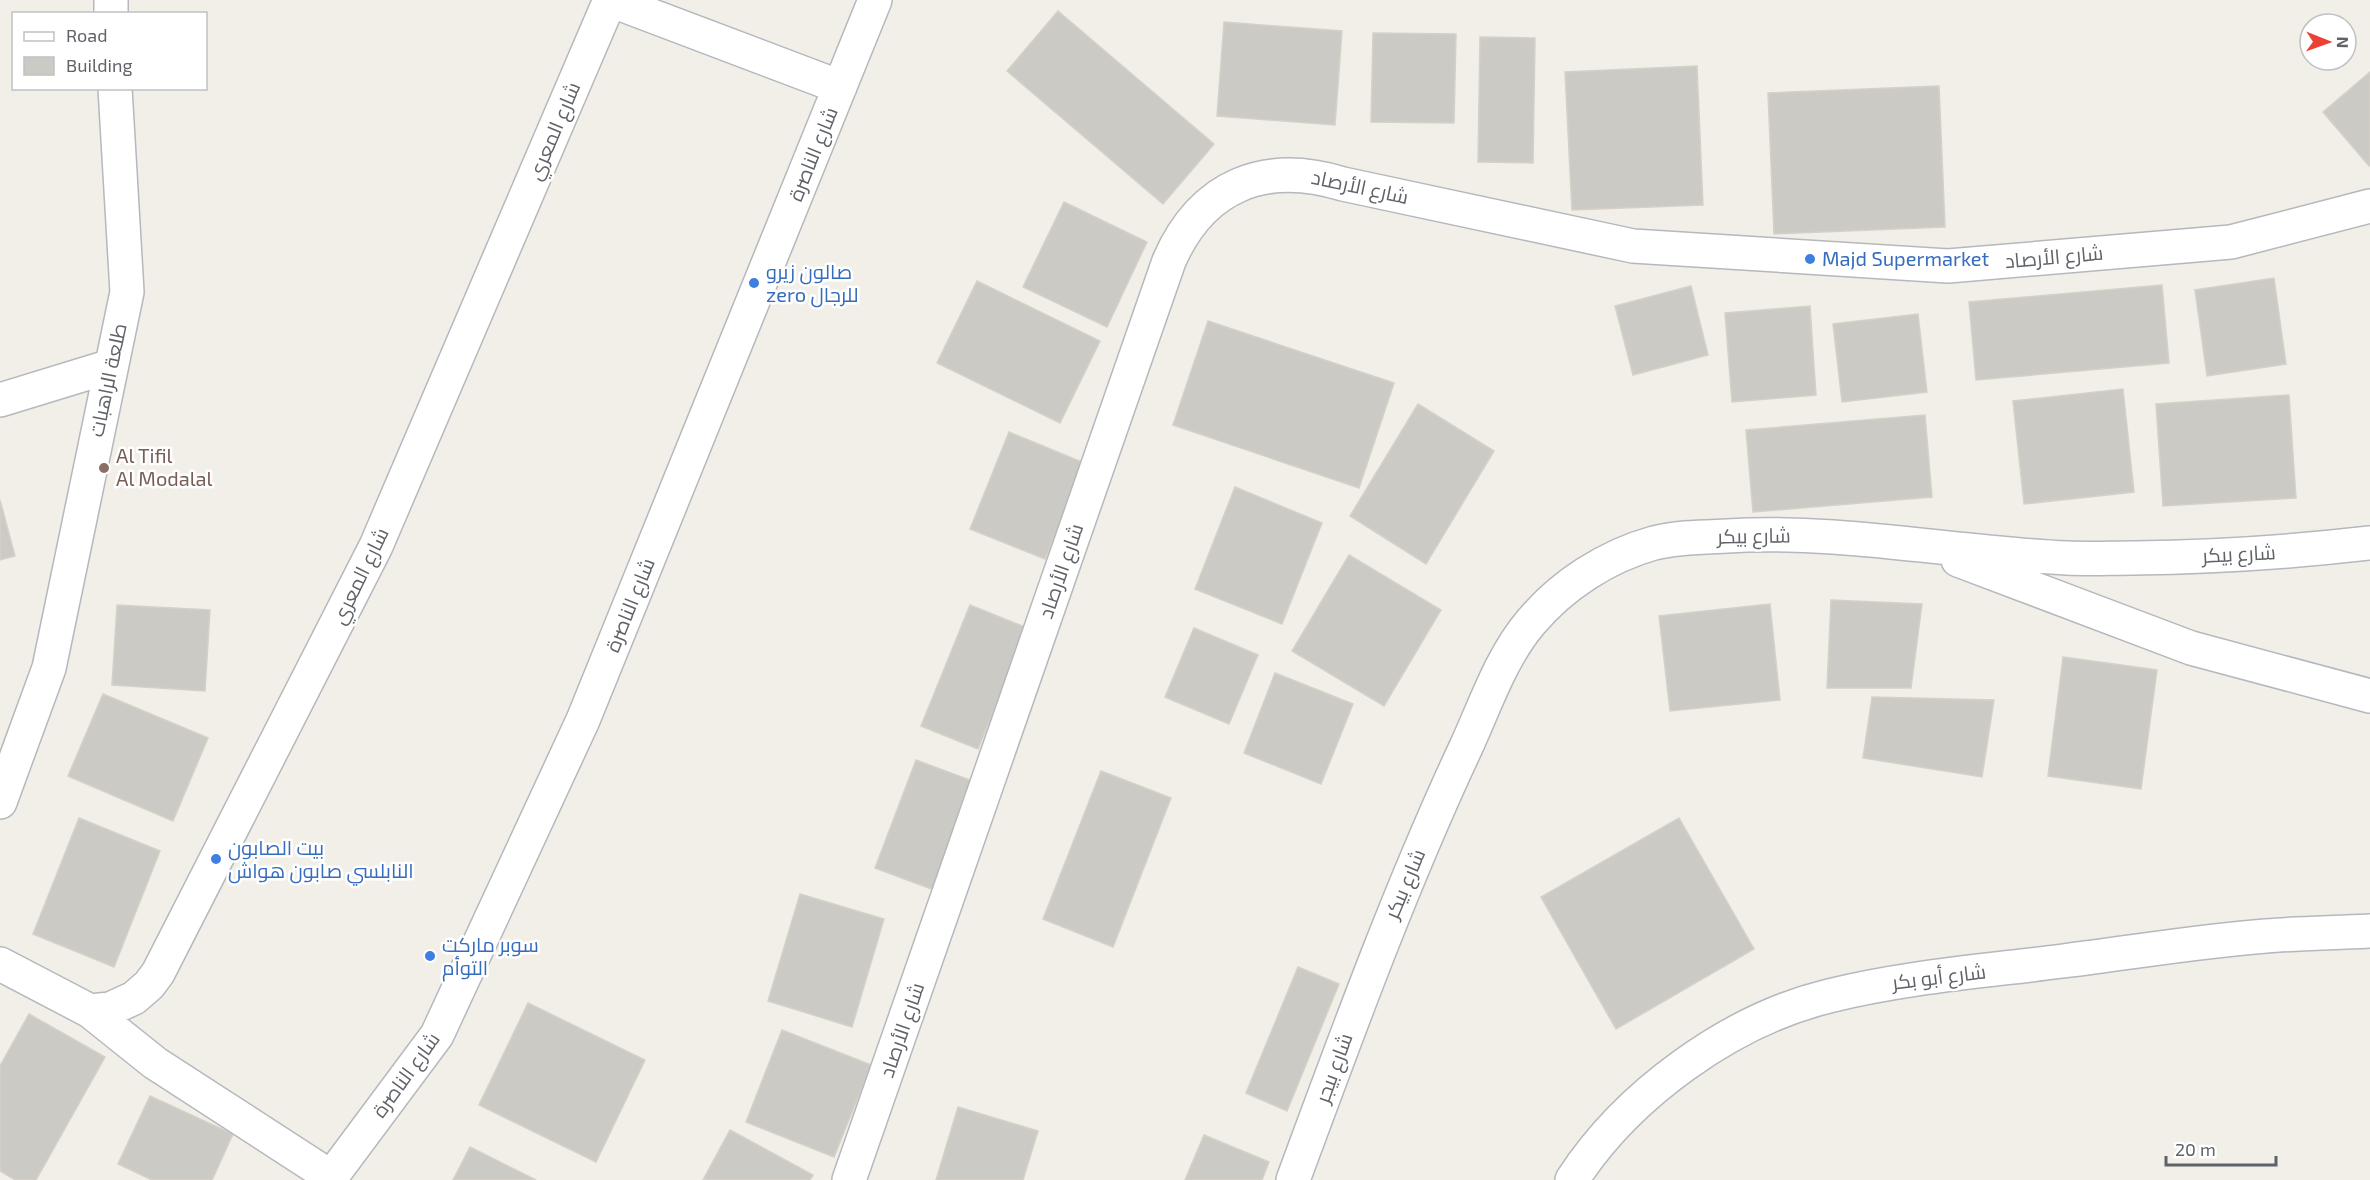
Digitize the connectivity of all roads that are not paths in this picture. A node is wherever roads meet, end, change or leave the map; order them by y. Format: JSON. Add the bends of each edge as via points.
{"nodes":[{"id":1,"x":610,"y":0,"type":"edge"},
{"id":2,"x":875,"y":0,"type":"edge"},
{"id":3,"x":840,"y":87,"type":"junction"},
{"id":4,"x":116,"y":90,"type":"edge"},
{"id":5,"x":2370,"y":206,"type":"edge"},
{"id":6,"x":111,"y":366,"type":"junction"},
{"id":7,"x":0,"y":400,"type":"edge"},
{"id":8,"x":2370,"y":543,"type":"edge"},
{"id":9,"x":1922,"y":546,"type":"junction"},
{"id":10,"x":2370,"y":696,"type":"edge"},
{"id":11,"x":0,"y":802,"type":"edge"},
{"id":12,"x":2370,"y":931,"type":"edge"},
{"id":13,"x":1375,"y":956,"type":"joint"},
{"id":14,"x":0,"y":964,"type":"edge"},
{"id":15,"x":90,"y":1011,"type":"junction"},
{"id":16,"x":339,"y":1179,"type":"edge"},
{"id":17,"x":849,"y":1180,"type":"edge"},
{"id":18,"x":1293,"y":1180,"type":"edge"},
{"id":19,"x":1572,"y":1180,"type":"edge"}],
"edges":[{"from":1,"to":3,"type":"street"},
{"from":1,"to":15,"type":"street","name":"شارع المعري","via":[[376,546],[163,962],[149,986],[134,998],[110,1009]]},
{"from":2,"to":3,"type":"street","name":"شارع الناصرة"},
{"from":3,"to":16,"type":"street","name":"شارع الناصرة","via":[[583,720],[437,1035],[401,1082]]},
{"from":4,"to":6,"type":"street","name":"طلعة الراهبات","via":[[127,292]]},
{"from":5,"to":17,"type":"street","name":"شارع الأرصاد","via":[[2231,242],[1948,266],[1634,246],[1310,176],[1270,176],[1226,192],[1190,224],[1169,261]]},
{"from":6,"to":7,"type":"street"},
{"from":6,"to":11,"type":"street","name":"طلعة الراهبات","via":[[49,668]]},
{"from":8,"to":9,"type":"street","name":"شارع بيكر","via":[[2183,557],[2080,558]]},
{"from":9,"to":10,"type":"street","via":[[2192,648]]},
{"from":9,"to":13,"type":"street","name":"شارع بيكر","via":[[1813,535],[1682,538],[1652,544],[1607,562],[1566,588],[1531,622],[1512,649],[1436,811]]},
{"from":12,"to":19,"type":"street","name":"شارع أبو بكر","via":[[2264,936],[1883,984],[1826,996],[1753,1025],[1703,1052],[1667,1078],[1601,1141]]},
{"from":13,"to":18,"type":"street","name":"شارع بيجر"},
{"from":14,"to":15,"type":"street"},
{"from":15,"to":16,"type":"street","via":[[155,1063]]}]}
